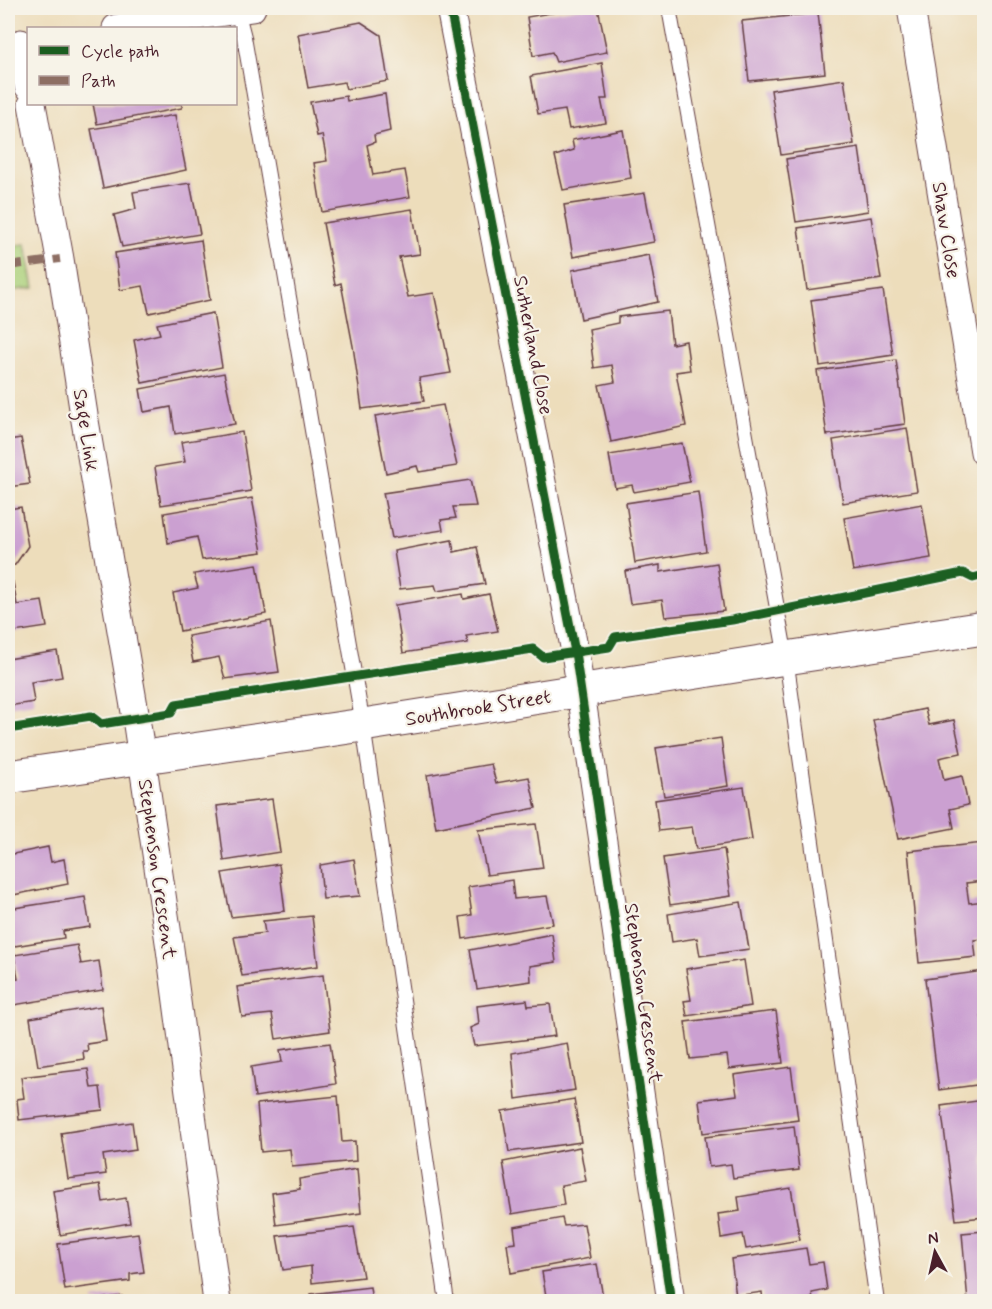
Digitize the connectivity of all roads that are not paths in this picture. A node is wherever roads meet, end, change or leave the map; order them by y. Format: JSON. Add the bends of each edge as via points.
{"nodes":[{"id":1,"x":450,"y":8,"type":"edge"},
{"id":2,"x":669,"y":8,"type":"edge"},
{"id":3,"x":910,"y":8,"type":"edge"},
{"id":4,"x":245,"y":9,"type":"edge"},
{"id":5,"x":123,"y":27,"type":"edge"},
{"id":6,"x":19,"y":44,"type":"edge"},
{"id":7,"x":27,"y":81,"type":"edge"},
{"id":8,"x":32,"y":105,"type":"edge"},
{"id":9,"x":984,"y":447,"type":"edge"},
{"id":10,"x":984,"y":628,"type":"edge"},
{"id":11,"x":786,"y":658,"type":"junction"},
{"id":12,"x":582,"y":690,"type":"junction"},
{"id":13,"x":363,"y":725,"type":"junction"},
{"id":14,"x":142,"y":757,"type":"junction"},
{"id":15,"x":8,"y":777,"type":"edge"},
{"id":16,"x":217,"y":1302,"type":"edge"},
{"id":17,"x":447,"y":1302,"type":"edge"},
{"id":18,"x":671,"y":1302,"type":"edge"},
{"id":19,"x":877,"y":1302,"type":"edge"}],
"edges":[{"from":1,"to":12,"type":"street","name":"Sutherland Close"},
{"from":2,"to":11,"type":"lane"},
{"from":3,"to":9,"type":"street","name":"Shaw Close"},
{"from":4,"to":5,"type":"street"},
{"from":4,"to":13,"type":"lane","via":[[244,37]]},
{"from":6,"to":7,"type":"street"},
{"from":8,"to":14,"type":"street","name":"Sage Link"},
{"from":10,"to":11,"type":"street","name":"Southbrook Street"},
{"from":11,"to":12,"type":"street","name":"Southbrook Street"},
{"from":11,"to":19,"type":"lane"},
{"from":12,"to":13,"type":"street","name":"Southbrook Street"},
{"from":12,"to":18,"type":"street","name":"Stephenson Crescent"},
{"from":13,"to":14,"type":"street","name":"Southbrook Street"},
{"from":13,"to":17,"type":"lane"},
{"from":14,"to":15,"type":"street","name":"Southbrook Street"},
{"from":14,"to":16,"type":"street","name":"Stephenson Crescent"}]}
